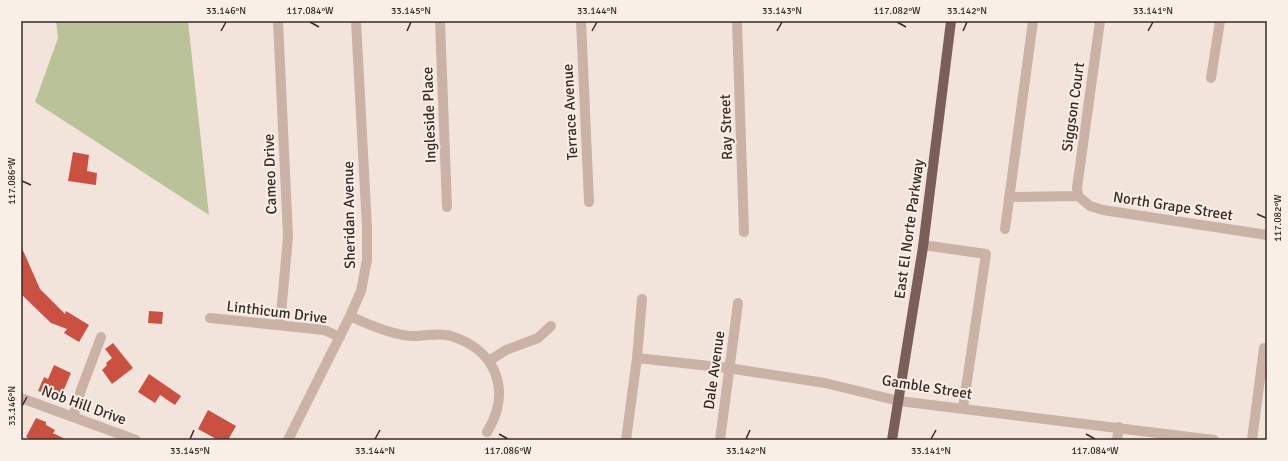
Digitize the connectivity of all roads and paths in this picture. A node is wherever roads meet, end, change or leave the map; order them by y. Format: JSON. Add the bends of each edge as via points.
{"nodes":[{"id":1,"x":278,"y":21,"type":"edge"},
{"id":2,"x":356,"y":21,"type":"edge"},
{"id":3,"x":440,"y":21,"type":"edge"},
{"id":4,"x":581,"y":21,"type":"edge"},
{"id":5,"x":737,"y":21,"type":"edge"},
{"id":6,"x":950,"y":21,"type":"edge"},
{"id":7,"x":1033,"y":21,"type":"edge"},
{"id":8,"x":1100,"y":21,"type":"edge"},
{"id":9,"x":1220,"y":21,"type":"edge"},
{"id":10,"x":1211,"y":78,"type":"dead end"},
{"id":11,"x":1078,"y":196,"type":"junction"},
{"id":12,"x":1009,"y":197,"type":"junction"},
{"id":13,"x":590,"y":202,"type":"dead end"},
{"id":14,"x":447,"y":207,"type":"dead end"},
{"id":15,"x":1005,"y":229,"type":"dead end"},
{"id":16,"x":744,"y":232,"type":"dead end"},
{"id":17,"x":1267,"y":236,"type":"edge"},
{"id":18,"x":923,"y":245,"type":"junction"},
{"id":19,"x":642,"y":299,"type":"dead end"},
{"id":20,"x":738,"y":303,"type":"dead end"},
{"id":21,"x":350,"y":316,"type":"junction"},
{"id":22,"x":210,"y":318,"type":"dead end"},
{"id":23,"x":280,"y":325,"type":"junction"},
{"id":24,"x":551,"y":326,"type":"dead end"},
{"id":25,"x":101,"y":337,"type":"dead end"},
{"id":26,"x":340,"y":337,"type":"junction"},
{"id":27,"x":1264,"y":348,"type":"dead end"},
{"id":28,"x":637,"y":358,"type":"junction"},
{"id":29,"x":489,"y":361,"type":"junction"},
{"id":30,"x":728,"y":368,"type":"junction"},
{"id":31,"x":21,"y":398,"type":"edge"},
{"id":32,"x":899,"y":401,"type":"junction"},
{"id":33,"x":963,"y":408,"type":"junction"},
{"id":34,"x":73,"y":417,"type":"junction"},
{"id":35,"x":1119,"y":427,"type":"junction"},
{"id":36,"x":487,"y":432,"type":"dead end"},
{"id":37,"x":136,"y":440,"type":"edge"},
{"id":38,"x":288,"y":440,"type":"edge"},
{"id":39,"x":626,"y":440,"type":"edge"},
{"id":40,"x":720,"y":440,"type":"edge"},
{"id":41,"x":892,"y":440,"type":"edge"},
{"id":42,"x":1117,"y":440,"type":"edge"},
{"id":43,"x":1214,"y":440,"type":"edge"},
{"id":44,"x":1252,"y":440,"type":"edge"}],
"edges":[{"from":1,"to":23,"type":"street","name":"Cameo Drive","via":[[288,237]]},
{"from":2,"to":21,"type":"street","name":"Sheridan Avenue","via":[[367,260],[364,282]]},
{"from":3,"to":14,"type":"street","name":"Ingleside Place"},
{"from":4,"to":13,"type":"street","name":"Terrace Avenue"},
{"from":5,"to":16,"type":"street","name":"Ray Street"},
{"from":6,"to":18,"type":"main road","name":"East El Norte Parkway"},
{"from":7,"to":12,"type":"street"},
{"from":8,"to":11,"type":"street","name":"Siggson Court"},
{"from":9,"to":10,"type":"street"},
{"from":11,"to":12,"type":"street"},
{"from":11,"to":17,"type":"street","name":"North Grape Street","via":[[1090,206],[1103,210]]},
{"from":12,"to":15,"type":"street"},
{"from":18,"to":32,"type":"main road","name":"East El Norte Parkway"},
{"from":18,"to":33,"type":"street","via":[[986,254]]},
{"from":19,"to":28,"type":"street"},
{"from":20,"to":30,"type":"street","name":"Dale Avenue"},
{"from":21,"to":26,"type":"street","name":"Sheridan Avenue"},
{"from":21,"to":29,"type":"street","via":[[392,332],[413,336],[450,336],[473,345]]},
{"from":22,"to":23,"type":"street","name":"Linthicum Drive"},
{"from":23,"to":26,"type":"street","name":"Linthicum Drive","via":[[324,330]]},
{"from":24,"to":29,"type":"street","via":[[538,338],[506,350]]},
{"from":25,"to":34,"type":"street"},
{"from":26,"to":38,"type":"street","name":"Sheridan Avenue"},
{"from":27,"to":44,"type":"street"},
{"from":28,"to":30,"type":"street","name":"Gamble Street"},
{"from":28,"to":39,"type":"street"},
{"from":29,"to":36,"type":"street","via":[[498,379],[500,394],[496,418]]},
{"from":30,"to":32,"type":"street","name":"Gamble Street","via":[[825,383]]},
{"from":30,"to":40,"type":"street","name":"Dale Avenue"},
{"from":31,"to":34,"type":"street","name":"Nob Hill Drive"},
{"from":32,"to":33,"type":"street","name":"Gamble Street"},
{"from":32,"to":41,"type":"main road","name":"East El Norte Parkway"},
{"from":33,"to":35,"type":"street","name":"Gamble Street"},
{"from":34,"to":37,"type":"street","name":"Nob Hill Drive"},
{"from":35,"to":42,"type":"street"},
{"from":35,"to":43,"type":"street","name":"Gamble Street"}]}
